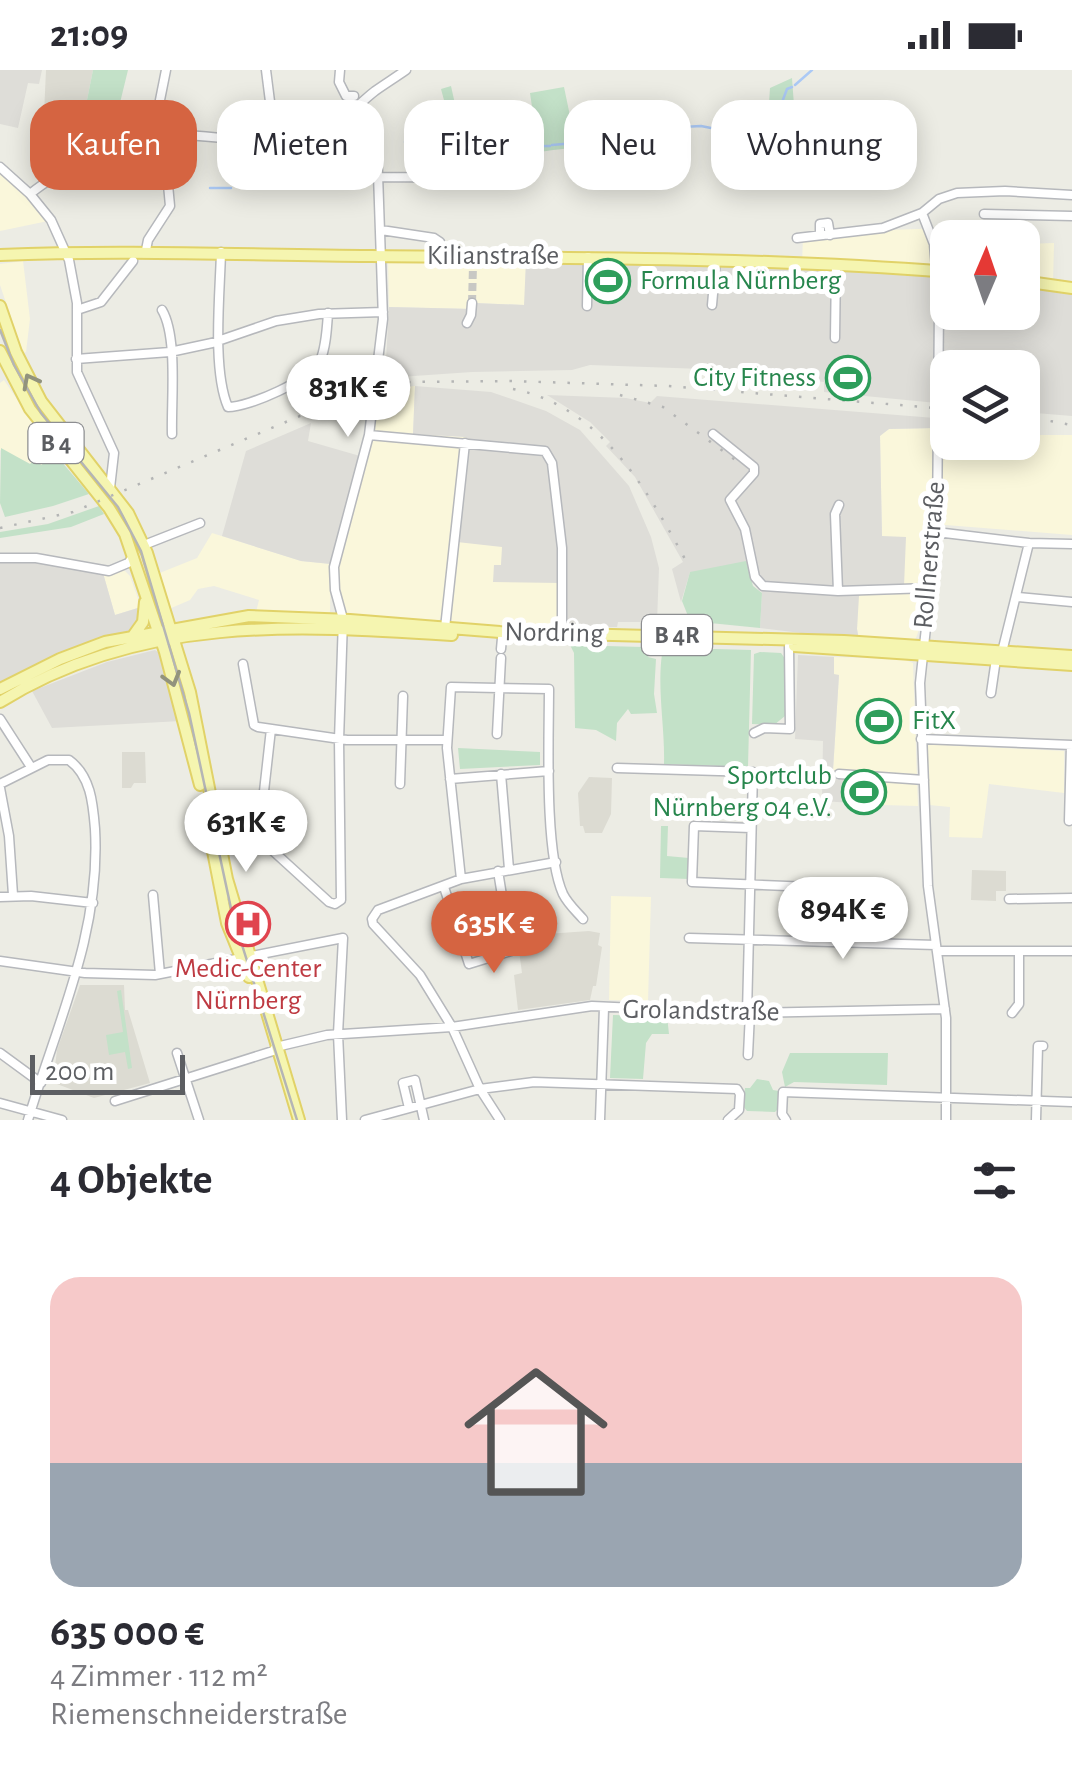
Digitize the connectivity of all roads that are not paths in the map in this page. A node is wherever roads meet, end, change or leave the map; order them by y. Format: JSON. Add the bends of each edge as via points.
{"nodes":[{"id":1,"x":166,"y":70,"type":"edge"},
{"id":2,"x":266,"y":70,"type":"edge"},
{"id":3,"x":340,"y":70,"type":"edge"},
{"id":4,"x":406,"y":70,"type":"edge"},
{"id":5,"x":354,"y":96,"type":"dead end"},
{"id":6,"x":160,"y":100,"type":"edge"},
{"id":7,"x":269,"y":100,"type":"edge"},
{"id":8,"x":366,"y":100,"type":"edge"},
{"id":9,"x":0,"y":167,"type":"edge"},
{"id":10,"x":37,"y":190,"type":"edge"},
{"id":11,"x":168,"y":190,"type":"edge"},
{"id":12,"x":380,"y":190,"type":"edge"},
{"id":13,"x":1042,"y":193,"type":"junction"},
{"id":14,"x":30,"y":194,"type":"junction"},
{"id":15,"x":1072,"y":195,"type":"edge"},
{"id":16,"x":922,"y":213,"type":"junction"},
{"id":17,"x":984,"y":214,"type":"dead end"},
{"id":18,"x":1042,"y":214,"type":"junction"},
{"id":19,"x":1072,"y":216,"type":"edge"},
{"id":20,"x":381,"y":230,"type":"junction"},
{"id":21,"x":930,"y":234,"type":"edge"},
{"id":22,"x":798,"y":238,"type":"dead end"},
{"id":23,"x":146,"y":250,"type":"junction"},
{"id":24,"x":65,"y":252,"type":"junction"},
{"id":25,"x":221,"y":252,"type":"junction"},
{"id":26,"x":382,"y":256,"type":"junction"},
{"id":27,"x":441,"y":256,"type":"junction"},
{"id":28,"x":0,"y":257,"type":"edge"},
{"id":29,"x":588,"y":257,"type":"junction"},
{"id":30,"x":716,"y":260,"type":"junction"},
{"id":31,"x":133,"y":261,"type":"dead end"},
{"id":32,"x":836,"y":265,"type":"junction"},
{"id":33,"x":930,"y":271,"type":"edge"},
{"id":34,"x":1040,"y":284,"type":"edge"},
{"id":35,"x":1072,"y":288,"type":"edge"},
{"id":36,"x":472,"y":303,"type":"tunnel mouth"},
{"id":37,"x":712,"y":305,"type":"dead end"},
{"id":38,"x":0,"y":306,"type":"edge"},
{"id":39,"x":587,"y":306,"type":"dead end"},
{"id":40,"x":77,"y":310,"type":"junction"},
{"id":41,"x":162,"y":310,"type":"dead end"},
{"id":42,"x":383,"y":312,"type":"junction"},
{"id":43,"x":328,"y":313,"type":"junction"},
{"id":44,"x":466,"y":323,"type":"dead end"},
{"id":45,"x":941,"y":330,"type":"edge"},
{"id":46,"x":835,"y":338,"type":"dead end"},
{"id":47,"x":220,"y":340,"type":"junction"},
{"id":48,"x":0,"y":352,"type":"edge"},
{"id":49,"x":170,"y":352,"type":"junction"},
{"id":50,"x":76,"y":359,"type":"junction"},
{"id":51,"x":172,"y":434,"type":"dead end"},
{"id":52,"x":713,"y":434,"type":"dead end"},
{"id":53,"x":369,"y":435,"type":"junction"},
{"id":54,"x":465,"y":444,"type":"junction"},
{"id":55,"x":113,"y":466,"type":"junction"},
{"id":56,"x":96,"y":472,"type":"junction"},
{"id":57,"x":110,"y":489,"type":"junction"},
{"id":58,"x":838,"y":505,"type":"dead end"},
{"id":59,"x":200,"y":523,"type":"dead end"},
{"id":60,"x":936,"y":532,"type":"junction"},
{"id":61,"x":1029,"y":543,"type":"junction"},
{"id":62,"x":1072,"y":544,"type":"edge"},
{"id":63,"x":144,"y":545,"type":"junction"},
{"id":64,"x":133,"y":557,"type":"junction"},
{"id":65,"x":0,"y":558,"type":"edge"},
{"id":66,"x":120,"y":568,"type":"junction"},
{"id":67,"x":140,"y":576,"type":"junction"},
{"id":68,"x":930,"y":588,"type":"junction"},
{"id":69,"x":838,"y":591,"type":"junction"},
{"id":70,"x":146,"y":596,"type":"junction"},
{"id":71,"x":1018,"y":596,"type":"junction"},
{"id":72,"x":1072,"y":602,"type":"edge"},
{"id":73,"x":339,"y":623,"type":"junction"},
{"id":74,"x":445,"y":628,"type":"junction"},
{"id":75,"x":174,"y":633,"type":"junction"},
{"id":76,"x":562,"y":634,"type":"junction"},
{"id":77,"x":133,"y":636,"type":"junction"},
{"id":78,"x":160,"y":636,"type":"junction"},
{"id":79,"x":790,"y":646,"type":"junction"},
{"id":80,"x":501,"y":648,"type":"junction"},
{"id":81,"x":922,"y":650,"type":"junction"},
{"id":82,"x":999,"y":656,"type":"junction"},
{"id":83,"x":1072,"y":656,"type":"edge"},
{"id":84,"x":242,"y":664,"type":"dead end"},
{"id":85,"x":1072,"y":664,"type":"edge"},
{"id":86,"x":500,"y":687,"type":"junction"},
{"id":87,"x":0,"y":690,"type":"edge"},
{"id":88,"x":991,"y":694,"type":"dead end"},
{"id":89,"x":403,"y":696,"type":"dead end"},
{"id":90,"x":0,"y":702,"type":"edge"},
{"id":91,"x":0,"y":719,"type":"edge"},
{"id":92,"x":272,"y":729,"type":"junction"},
{"id":93,"x":754,"y":733,"type":"dead end"},
{"id":94,"x":496,"y":734,"type":"dead end"},
{"id":95,"x":922,"y":739,"type":"junction"},
{"id":96,"x":339,"y":740,"type":"junction"},
{"id":97,"x":402,"y":740,"type":"junction"},
{"id":98,"x":447,"y":740,"type":"junction"},
{"id":99,"x":1072,"y":744,"type":"edge"},
{"id":100,"x":31,"y":767,"type":"junction"},
{"id":101,"x":618,"y":768,"type":"dead end"},
{"id":102,"x":549,"y":771,"type":"junction"},
{"id":103,"x":501,"y":774,"type":"junction"},
{"id":104,"x":839,"y":774,"type":"dead end"},
{"id":105,"x":450,"y":779,"type":"junction"},
{"id":106,"x":924,"y":780,"type":"junction"},
{"id":107,"x":400,"y":784,"type":"dead end"},
{"id":108,"x":0,"y":786,"type":"edge"},
{"id":109,"x":209,"y":815,"type":"junction"},
{"id":110,"x":1069,"y":821,"type":"dead end"},
{"id":111,"x":751,"y":828,"type":"junction"},
{"id":112,"x":256,"y":835,"type":"junction"},
{"id":113,"x":556,"y":862,"type":"junction"},
{"id":114,"x":509,"y":869,"type":"junction"},
{"id":115,"x":498,"y":871,"type":"junction"},
{"id":116,"x":461,"y":879,"type":"junction"},
{"id":117,"x":750,"y":883,"type":"junction"},
{"id":118,"x":444,"y":887,"type":"junction"},
{"id":119,"x":862,"y":888,"type":"dead end"},
{"id":120,"x":13,"y":895,"type":"junction"},
{"id":121,"x":153,"y":895,"type":"dead end"},
{"id":122,"x":0,"y":897,"type":"edge"},
{"id":123,"x":1072,"y":898,"type":"edge"},
{"id":124,"x":1009,"y":899,"type":"dead end"},
{"id":125,"x":93,"y":903,"type":"junction"},
{"id":126,"x":583,"y":919,"type":"dead end"},
{"id":127,"x":688,"y":938,"type":"dead end"},
{"id":128,"x":748,"y":940,"type":"junction"},
{"id":129,"x":937,"y":948,"type":"junction"},
{"id":130,"x":1019,"y":951,"type":"junction"},
{"id":131,"x":1072,"y":951,"type":"edge"},
{"id":132,"x":246,"y":958,"type":"junction"},
{"id":133,"x":0,"y":961,"type":"edge"},
{"id":134,"x":77,"y":972,"type":"junction"},
{"id":135,"x":160,"y":974,"type":"junction"},
{"id":136,"x":604,"y":1008,"type":"junction"},
{"id":137,"x":946,"y":1008,"type":"junction"},
{"id":138,"x":748,"y":1012,"type":"junction"},
{"id":139,"x":1012,"y":1014,"type":"dead end"},
{"id":140,"x":452,"y":1027,"type":"junction"},
{"id":141,"x":338,"y":1034,"type":"junction"},
{"id":142,"x":1043,"y":1046,"type":"dead end"},
{"id":143,"x":274,"y":1049,"type":"junction"},
{"id":144,"x":0,"y":1053,"type":"edge"},
{"id":145,"x":177,"y":1053,"type":"dead end"},
{"id":146,"x":748,"y":1055,"type":"dead end"},
{"id":147,"x":188,"y":1079,"type":"junction"},
{"id":148,"x":41,"y":1084,"type":"junction"},
{"id":149,"x":602,"y":1084,"type":"junction"},
{"id":150,"x":480,"y":1089,"type":"junction"},
{"id":151,"x":946,"y":1097,"type":"junction"},
{"id":152,"x":1036,"y":1101,"type":"junction"},
{"id":153,"x":116,"y":1102,"type":"dead end"},
{"id":154,"x":1072,"y":1102,"type":"edge"},
{"id":155,"x":0,"y":1104,"type":"edge"},
{"id":156,"x":422,"y":1105,"type":"junction"},
{"id":157,"x":408,"y":1108,"type":"junction"},
{"id":158,"x":30,"y":1115,"type":"edge"},
{"id":159,"x":784,"y":1117,"type":"edge"},
{"id":160,"x":62,"y":1120,"type":"edge"},
{"id":161,"x":199,"y":1120,"type":"edge"},
{"id":162,"x":296,"y":1120,"type":"edge"},
{"id":163,"x":342,"y":1120,"type":"edge"},
{"id":164,"x":365,"y":1120,"type":"edge"},
{"id":165,"x":424,"y":1120,"type":"edge"},
{"id":166,"x":500,"y":1120,"type":"edge"},
{"id":167,"x":600,"y":1120,"type":"edge"},
{"id":168,"x":728,"y":1120,"type":"edge"},
{"id":169,"x":946,"y":1120,"type":"edge"},
{"id":170,"x":1036,"y":1120,"type":"edge"}],
"edges":[{"from":1,"to":6,"type":"street"},
{"from":2,"to":7,"type":"street"},
{"from":3,"to":5,"type":"street","via":[[346,96]]},
{"from":4,"to":8,"type":"street"},
{"from":9,"to":14,"type":"street"},
{"from":10,"to":14,"type":"street"},
{"from":11,"to":23,"type":"street","via":[[170,206]]},
{"from":12,"to":20,"type":"street"},
{"from":13,"to":15,"type":"street"},
{"from":13,"to":16,"type":"street","via":[[956,193]]},
{"from":13,"to":18,"type":"street"},
{"from":14,"to":24,"type":"street"},
{"from":16,"to":21,"type":"street","name":"Rollnerstraße"},
{"from":16,"to":22,"type":"street","via":[[882,228]]},
{"from":17,"to":18,"type":"street"},
{"from":18,"to":19,"type":"street"},
{"from":20,"to":26,"type":"street"},
{"from":20,"to":27,"type":"street","via":[[434,238]]},
{"from":23,"to":24,"type":"main road","name":"Kilianstraße"},
{"from":23,"to":25,"type":"main road","name":"Kilianstraße"},
{"from":24,"to":28,"type":"main road","name":"Kilianstraße"},
{"from":24,"to":40,"type":"street"},
{"from":25,"to":26,"type":"main road","name":"Kilianstraße"},
{"from":25,"to":47,"type":"street"},
{"from":26,"to":27,"type":"main road","name":"Kilianstraße"},
{"from":26,"to":42,"type":"street"},
{"from":27,"to":29,"type":"main road","name":"Kilianstraße"},
{"from":29,"to":30,"type":"main road","name":"Kilianstraße"},
{"from":29,"to":39,"type":"street"},
{"from":30,"to":32,"type":"main road","name":"Kilianstraße"},
{"from":30,"to":37,"type":"street"},
{"from":31,"to":40,"type":"street","via":[[101,302]]},
{"from":32,"to":33,"type":"main road","name":"Kilianstraße"},
{"from":32,"to":46,"type":"street"},
{"from":34,"to":35,"type":"main road"},
{"from":36,"to":44,"type":"street"},
{"from":56,"to":38,"type":"main road","number":"B 4","one_way":true,"via":[[31,384]]},
{"from":40,"to":50,"type":"street"},
{"from":41,"to":49,"type":"street"},
{"from":42,"to":43,"type":"street"},
{"from":42,"to":53,"type":"street"},
{"from":43,"to":47,"type":"street"},
{"from":43,"to":47,"type":"street","via":[[322,355],[312,371],[233,408],[226,402]]},
{"from":45,"to":60,"type":"street","name":"Rollnerstraße"},
{"from":47,"to":49,"type":"street"},
{"from":48,"to":64,"type":"main road","number":"B 4","via":[[30,409],[112,512]]},
{"from":49,"to":50,"type":"street"},
{"from":49,"to":51,"type":"street"},
{"from":50,"to":55,"type":"street","via":[[79,380],[110,438]]},
{"from":52,"to":69,"type":"street","via":[[754,467],[730,500],[757,580],[770,588]]},
{"from":53,"to":54,"type":"street"},
{"from":53,"to":73,"type":"street","via":[[335,560]]},
{"from":54,"to":74,"type":"street"},
{"from":54,"to":76,"type":"street","via":[[540,449],[551,460],[562,548]]},
{"from":55,"to":56,"type":"street"},
{"from":55,"to":57,"type":"street"},
{"from":56,"to":57,"type":"main road","number":"B 4"},
{"from":57,"to":63,"type":"main road","number":"B 4"},
{"from":58,"to":69,"type":"street"},
{"from":59,"to":63,"type":"street"},
{"from":60,"to":61,"type":"street"},
{"from":60,"to":68,"type":"street","name":"Rollnerstraße"},
{"from":61,"to":62,"type":"street"},
{"from":61,"to":71,"type":"street"},
{"from":63,"to":75,"type":"main road","number":"B 4"},
{"from":64,"to":66,"type":"street"},
{"from":64,"to":67,"type":"main road","number":"B 4"},
{"from":65,"to":66,"type":"street"},
{"from":66,"to":67,"type":"street"},
{"from":67,"to":70,"type":"main road","number":"B 4"},
{"from":68,"to":69,"type":"street"},
{"from":68,"to":81,"type":"street","name":"Rollnerstraße"},
{"from":70,"to":77,"type":"main road","via":[[143,622]]},
{"from":70,"to":78,"type":"main road","number":"B 4"},
{"from":71,"to":72,"type":"street"},
{"from":71,"to":82,"type":"street"},
{"from":73,"to":74,"type":"main road","name":"Nordring","number":"B 4R"},
{"from":73,"to":75,"type":"main road","name":"Nordring","number":"B 4R"},
{"from":73,"to":80,"type":"main road","name":"Nordring","number":"B 4R"},
{"from":73,"to":96,"type":"street"},
{"from":74,"to":76,"type":"main road","name":"Nordring","number":"B 4R"},
{"from":75,"to":78,"type":"main road","name":"Nordring","number":"B 4R"},
{"from":75,"to":109,"type":"main road","via":[[192,700]]},
{"from":76,"to":81,"type":"main road","name":"Nordring","number":"B 4R"},
{"from":77,"to":78,"type":"main road","number":"B 4R"},
{"from":77,"to":87,"type":"main road","number":"B 4R","via":[[65,656]]},
{"from":78,"to":90,"type":"main road","number":"B 4R"},
{"from":78,"to":109,"type":"main road","one_way":true},
{"from":79,"to":80,"type":"main road","name":"Nordring","number":"B 4R"},
{"from":79,"to":81,"type":"main road","name":"Nordring","number":"B 4R"},
{"from":79,"to":93,"type":"street","via":[[790,729]]},
{"from":80,"to":86,"type":"street"},
{"from":81,"to":82,"type":"main road","name":"Nordring","number":"B 4R"},
{"from":81,"to":95,"type":"street","name":"Rollnerstraße"},
{"from":82,"to":83,"type":"main road","name":"Nordring","number":"B 4R"},
{"from":82,"to":85,"type":"main road","name":"Nordring","number":"B 4R"},
{"from":82,"to":88,"type":"street"},
{"from":84,"to":92,"type":"street","via":[[254,725]]},
{"from":86,"to":94,"type":"street"},
{"from":86,"to":98,"type":"street","via":[[451,687]]},
{"from":86,"to":102,"type":"street","via":[[549,689]]},
{"from":89,"to":97,"type":"street"},
{"from":91,"to":100,"type":"street"},
{"from":92,"to":96,"type":"street"},
{"from":92,"to":112,"type":"street"},
{"from":95,"to":99,"type":"street"},
{"from":95,"to":106,"type":"street","name":"Rollnerstraße"},
{"from":96,"to":97,"type":"street"},
{"from":96,"to":112,"type":"street","via":[[341,900],[330,902]]},
{"from":97,"to":98,"type":"street"},
{"from":97,"to":107,"type":"street"},
{"from":98,"to":105,"type":"street"},
{"from":99,"to":110,"type":"street"},
{"from":100,"to":108,"type":"street"},
{"from":100,"to":125,"type":"street","via":[[64,759],[83,774],[94,820]]},
{"from":101,"to":111,"type":"street","via":[[753,772]]},
{"from":102,"to":103,"type":"street"},
{"from":102,"to":113,"type":"street"},
{"from":103,"to":105,"type":"street"},
{"from":103,"to":114,"type":"street"},
{"from":104,"to":106,"type":"street"},
{"from":105,"to":116,"type":"street"},
{"from":106,"to":129,"type":"street","name":"Rollnerstraße"},
{"from":108,"to":120,"type":"street"},
{"from":109,"to":112,"type":"street","via":[[238,819]]},
{"from":109,"to":132,"type":"main road"},
{"from":111,"to":117,"type":"street"},
{"from":111,"to":117,"type":"street","via":[[694,826],[692,882]]},
{"from":113,"to":114,"type":"street"},
{"from":113,"to":126,"type":"street","via":[[565,898]]},
{"from":114,"to":115,"type":"street"},
{"from":115,"to":116,"type":"street"},
{"from":115,"to":118,"type":"street","via":[[511,951],[469,964]]},
{"from":116,"to":118,"type":"street"},
{"from":117,"to":119,"type":"street"},
{"from":117,"to":128,"type":"street"},
{"from":118,"to":140,"type":"street","via":[[378,910],[372,919],[420,975]]},
{"from":120,"to":122,"type":"street"},
{"from":120,"to":125,"type":"street"},
{"from":121,"to":135,"type":"street"},
{"from":123,"to":124,"type":"street"},
{"from":125,"to":134,"type":"street"},
{"from":127,"to":128,"type":"street"},
{"from":128,"to":129,"type":"street"},
{"from":128,"to":138,"type":"street"},
{"from":129,"to":130,"type":"street"},
{"from":129,"to":137,"type":"street","name":"Rollnerstraße"},
{"from":130,"to":131,"type":"street"},
{"from":130,"to":139,"type":"street"},
{"from":132,"to":135,"type":"street"},
{"from":132,"to":141,"type":"street","via":[[343,938]]},
{"from":132,"to":143,"type":"main road"},
{"from":133,"to":134,"type":"street"},
{"from":134,"to":135,"type":"street"},
{"from":134,"to":148,"type":"street"},
{"from":136,"to":138,"type":"street","name":"Grolandstraße"},
{"from":136,"to":140,"type":"street","name":"Grolandstraße"},
{"from":136,"to":149,"type":"street"},
{"from":137,"to":138,"type":"street","name":"Grolandstraße"},
{"from":137,"to":151,"type":"street","name":"Rollnerstraße"},
{"from":138,"to":146,"type":"street"},
{"from":140,"to":141,"type":"street","name":"Grolandstraße"},
{"from":140,"to":150,"type":"street"},
{"from":141,"to":143,"type":"street","name":"Grolandstraße"},
{"from":141,"to":163,"type":"street"},
{"from":142,"to":152,"type":"street"},
{"from":143,"to":147,"type":"street","name":"Grolandstraße"},
{"from":143,"to":162,"type":"main road"},
{"from":144,"to":148,"type":"street"},
{"from":145,"to":147,"type":"street"},
{"from":147,"to":153,"type":"street","name":"Grolandstraße"},
{"from":147,"to":161,"type":"street"},
{"from":148,"to":158,"type":"street"},
{"from":149,"to":150,"type":"street"},
{"from":149,"to":167,"type":"street"},
{"from":149,"to":168,"type":"street","via":[[736,1089],[739,1110]]},
{"from":150,"to":156,"type":"street"},
{"from":150,"to":166,"type":"street"},
{"from":151,"to":152,"type":"street"},
{"from":151,"to":159,"type":"street","via":[[783,1092]]},
{"from":151,"to":169,"type":"street","name":"Rollnerstraße"},
{"from":152,"to":154,"type":"street"},
{"from":152,"to":170,"type":"street"},
{"from":155,"to":158,"type":"street"},
{"from":156,"to":157,"type":"street"},
{"from":156,"to":157,"type":"street","via":[[415,1080],[403,1083]]},
{"from":156,"to":165,"type":"street"},
{"from":157,"to":164,"type":"street"},
{"from":158,"to":160,"type":"street"}]}
